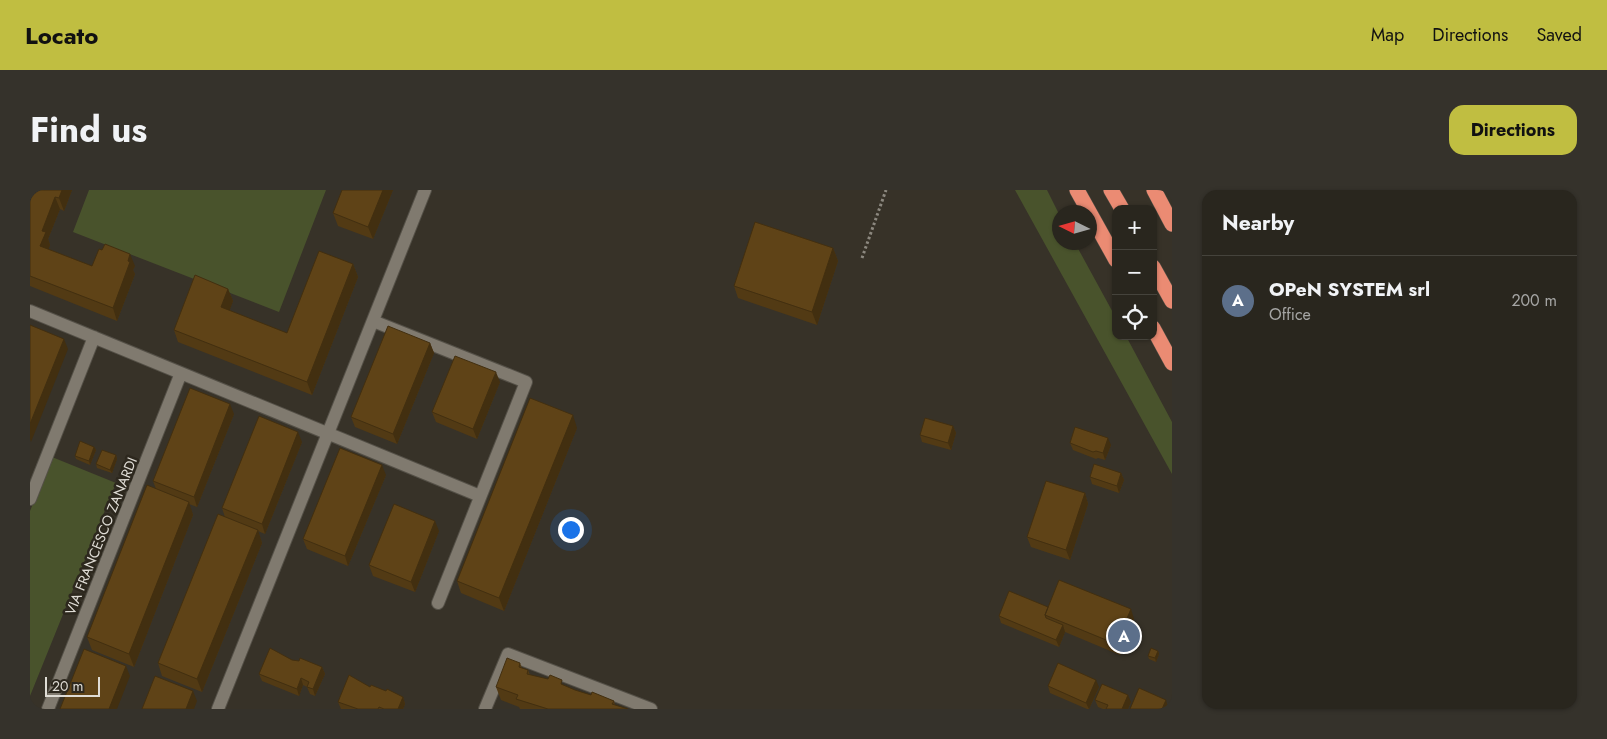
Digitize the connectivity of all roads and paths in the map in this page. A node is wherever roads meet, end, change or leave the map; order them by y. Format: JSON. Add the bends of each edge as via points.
{"nodes":[{"id":1,"x":425,"y":190,"type":"edge"},
{"id":2,"x":886,"y":190,"type":"edge"},
{"id":3,"x":1077,"y":190,"type":"edge"},
{"id":4,"x":1111,"y":190,"type":"edge"},
{"id":5,"x":1154,"y":190,"type":"edge"},
{"id":6,"x":1120,"y":205,"type":"edge"},
{"id":7,"x":1172,"y":224,"type":"edge"},
{"id":8,"x":1112,"y":253,"type":"edge"},
{"id":9,"x":862,"y":258,"type":"dead end"},
{"id":10,"x":1157,"y":274,"type":"edge"},
{"id":11,"x":1172,"y":301,"type":"edge"},
{"id":12,"x":30,"y":311,"type":"edge"},
{"id":13,"x":373,"y":321,"type":"junction"},
{"id":14,"x":1157,"y":335,"type":"edge"},
{"id":15,"x":94,"y":337,"type":"junction"},
{"id":16,"x":1172,"y":363,"type":"edge"},
{"id":17,"x":181,"y":373,"type":"junction"},
{"id":18,"x":328,"y":434,"type":"junction"},
{"id":19,"x":480,"y":496,"type":"junction"},
{"id":20,"x":30,"y":498,"type":"edge"},
{"id":21,"x":438,"y":603,"type":"dead end"},
{"id":22,"x":48,"y":709,"type":"edge"},
{"id":23,"x":218,"y":709,"type":"edge"},
{"id":24,"x":484,"y":709,"type":"edge"},
{"id":25,"x":651,"y":709,"type":"edge"}],
"edges":[{"from":1,"to":13,"type":"street"},
{"from":2,"to":9,"type":"path"},
{"from":3,"to":8,"type":"highway"},
{"from":4,"to":6,"type":"highway"},
{"from":5,"to":7,"type":"highway"},
{"from":10,"to":11,"type":"highway"},
{"from":12,"to":15,"type":"street"},
{"from":13,"to":18,"type":"street"},
{"from":13,"to":19,"type":"street","via":[[526,382]]},
{"from":14,"to":16,"type":"highway"},
{"from":15,"to":17,"type":"street"},
{"from":15,"to":20,"type":"street"},
{"from":17,"to":18,"type":"street"},
{"from":17,"to":22,"type":"street","name":"VIA FRANCESCO ZANARDI"},
{"from":18,"to":19,"type":"street"},
{"from":18,"to":23,"type":"street"},
{"from":19,"to":21,"type":"street"},
{"from":24,"to":25,"type":"street","via":[[508,654]]}]}
